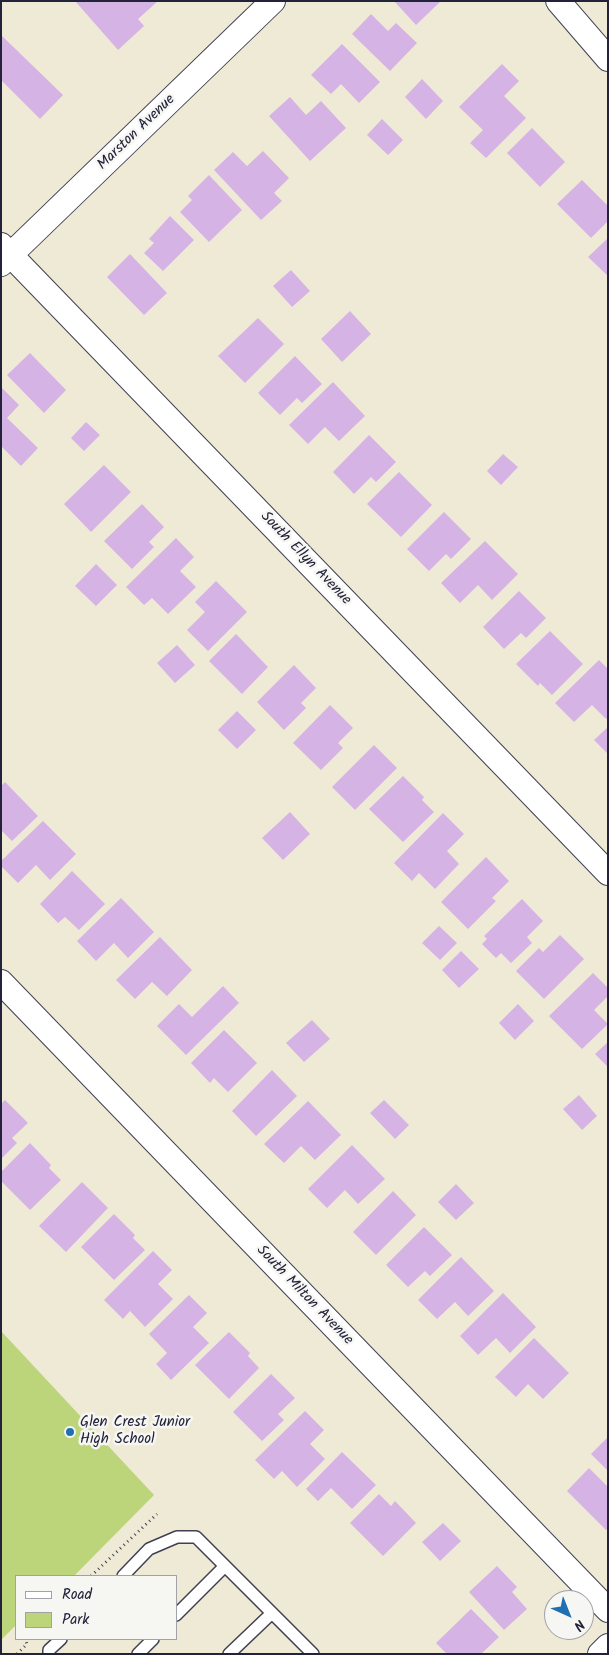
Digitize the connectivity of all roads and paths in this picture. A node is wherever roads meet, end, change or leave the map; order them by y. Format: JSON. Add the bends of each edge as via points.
{"nodes":[{"id":1,"x":273,"y":1,"type":"edge"},
{"id":2,"x":558,"y":1,"type":"edge"},
{"id":3,"x":608,"y":59,"type":"edge"},
{"id":4,"x":4,"y":255,"type":"edge"},
{"id":5,"x":608,"y":873,"type":"edge"},
{"id":6,"x":1,"y":982,"type":"edge"},
{"id":7,"x":157,"y":1514,"type":"dead end"},
{"id":8,"x":226,"y":1566,"type":"junction"},
{"id":9,"x":92,"y":1575,"type":"edge"},
{"id":10,"x":124,"y":1575,"type":"edge"},
{"id":11,"x":608,"y":1610,"type":"edge"},
{"id":12,"x":178,"y":1613,"type":"edge"},
{"id":13,"x":272,"y":1613,"type":"junction"},
{"id":14,"x":25,"y":1640,"type":"edge"},
{"id":15,"x":60,"y":1640,"type":"edge"},
{"id":16,"x":152,"y":1640,"type":"edge"},
{"id":17,"x":608,"y":1646,"type":"edge"},
{"id":18,"x":17,"y":1654,"type":"edge"},
{"id":19,"x":49,"y":1654,"type":"edge"},
{"id":20,"x":138,"y":1654,"type":"edge"},
{"id":21,"x":229,"y":1654,"type":"edge"},
{"id":22,"x":313,"y":1654,"type":"edge"},
{"id":23,"x":600,"y":1654,"type":"edge"}],
"edges":[{"from":1,"to":4,"type":"street","name":"Marston Avenue"},
{"from":2,"to":3,"type":"street"},
{"from":4,"to":5,"type":"street","name":"South Ellyn Avenue"},
{"from":6,"to":11,"type":"street","name":"South Milton Avenue"},
{"from":7,"to":9,"type":"path"},
{"from":8,"to":10,"type":"lane","via":[[196,1537],[177,1537],[150,1549]]},
{"from":8,"to":12,"type":"lane"},
{"from":8,"to":13,"type":"lane"},
{"from":13,"to":21,"type":"lane"},
{"from":13,"to":22,"type":"lane"},
{"from":14,"to":18,"type":"path","via":[[27,1644]]},
{"from":15,"to":19,"type":"lane"},
{"from":16,"to":20,"type":"lane"},
{"from":17,"to":23,"type":"street"}]}
